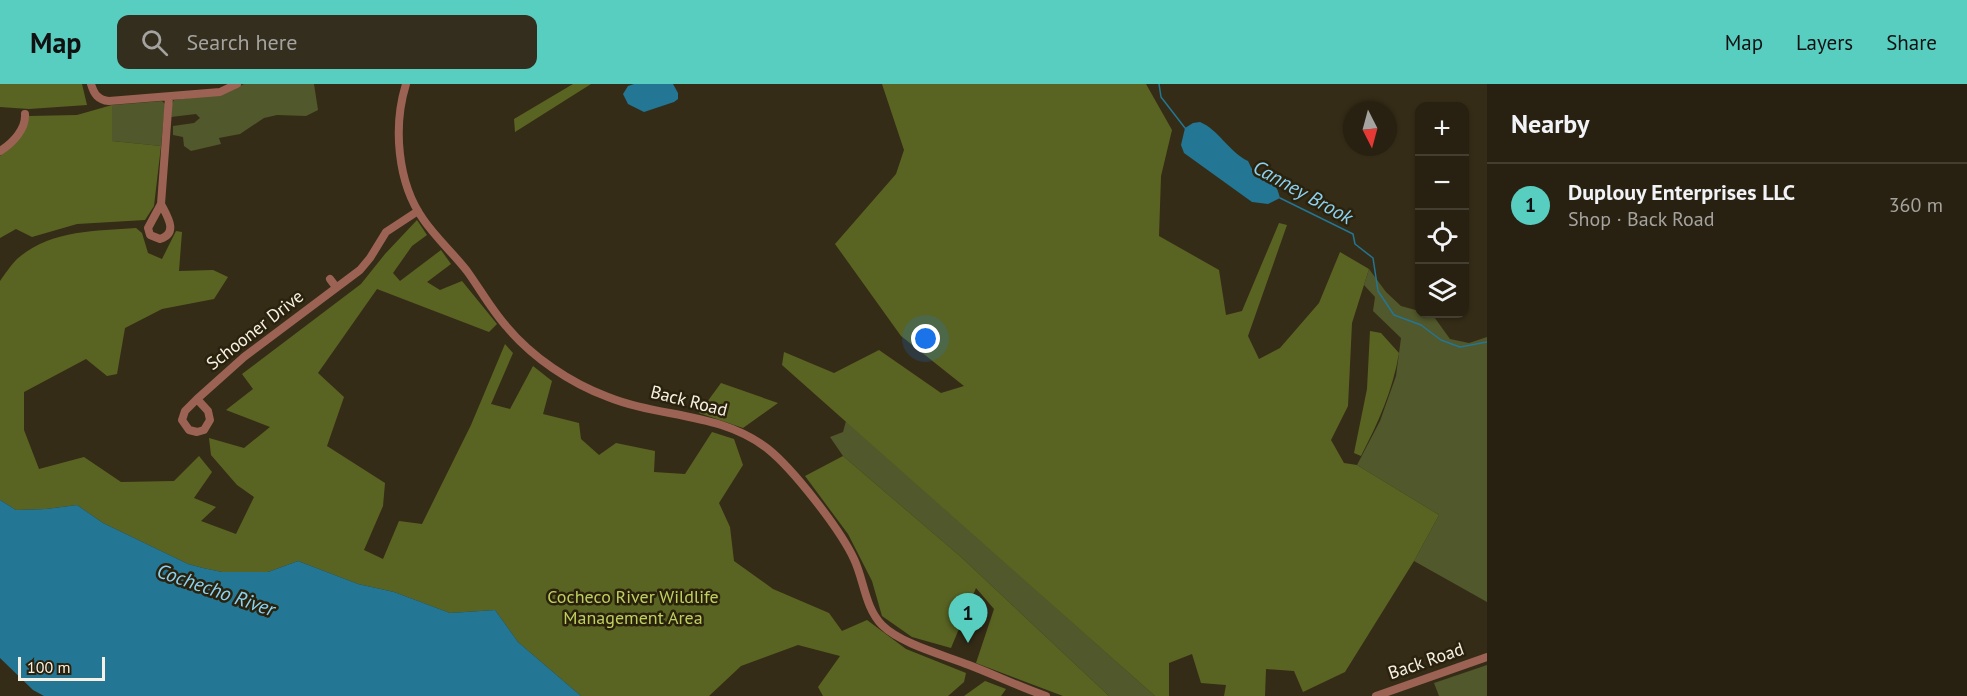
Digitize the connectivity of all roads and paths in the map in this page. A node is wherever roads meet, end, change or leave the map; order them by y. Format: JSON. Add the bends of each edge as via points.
{"nodes":[{"id":1,"x":91,"y":84,"type":"edge"},
{"id":2,"x":237,"y":84,"type":"edge"},
{"id":3,"x":406,"y":84,"type":"edge"},
{"id":4,"x":169,"y":97,"type":"junction"},
{"id":5,"x":25,"y":114,"type":"dead end"},
{"id":6,"x":0,"y":151,"type":"edge"},
{"id":7,"x":160,"y":204,"type":"dead end"},
{"id":8,"x":418,"y":211,"type":"junction"},
{"id":9,"x":330,"y":279,"type":"dead end"},
{"id":10,"x":336,"y":287,"type":"junction"},
{"id":11,"x":197,"y":399,"type":"dead end"},
{"id":12,"x":1487,"y":657,"type":"edge"},
{"id":13,"x":1390,"y":694,"type":"edge"},
{"id":14,"x":1046,"y":696,"type":"edge"},
{"id":15,"x":1376,"y":696,"type":"edge"}],
"edges":[{"from":1,"to":4,"type":"street","via":[[101,100]]},
{"from":2,"to":4,"type":"street","via":[[220,92]]},
{"from":3,"to":8,"type":"street","name":"Back Road","via":[[399,118],[399,144]]},
{"from":4,"to":7,"type":"street"},
{"from":5,"to":6,"type":"street","via":[[24,126]]},
{"from":8,"to":10,"type":"street","name":"Schooner Drive","via":[[386,232],[365,265]]},
{"from":8,"to":14,"type":"street","name":"Back Road","via":[[506,327],[544,362],[607,397],[730,428],[774,454],[842,538],[861,575],[870,607],[888,631]]},
{"from":9,"to":10,"type":"street"},
{"from":10,"to":11,"type":"street","name":"Schooner Drive","via":[[244,357]]},
{"from":12,"to":13,"type":"street","name":"Back Road"},
{"from":13,"to":15,"type":"street","name":"Back Road"}]}
